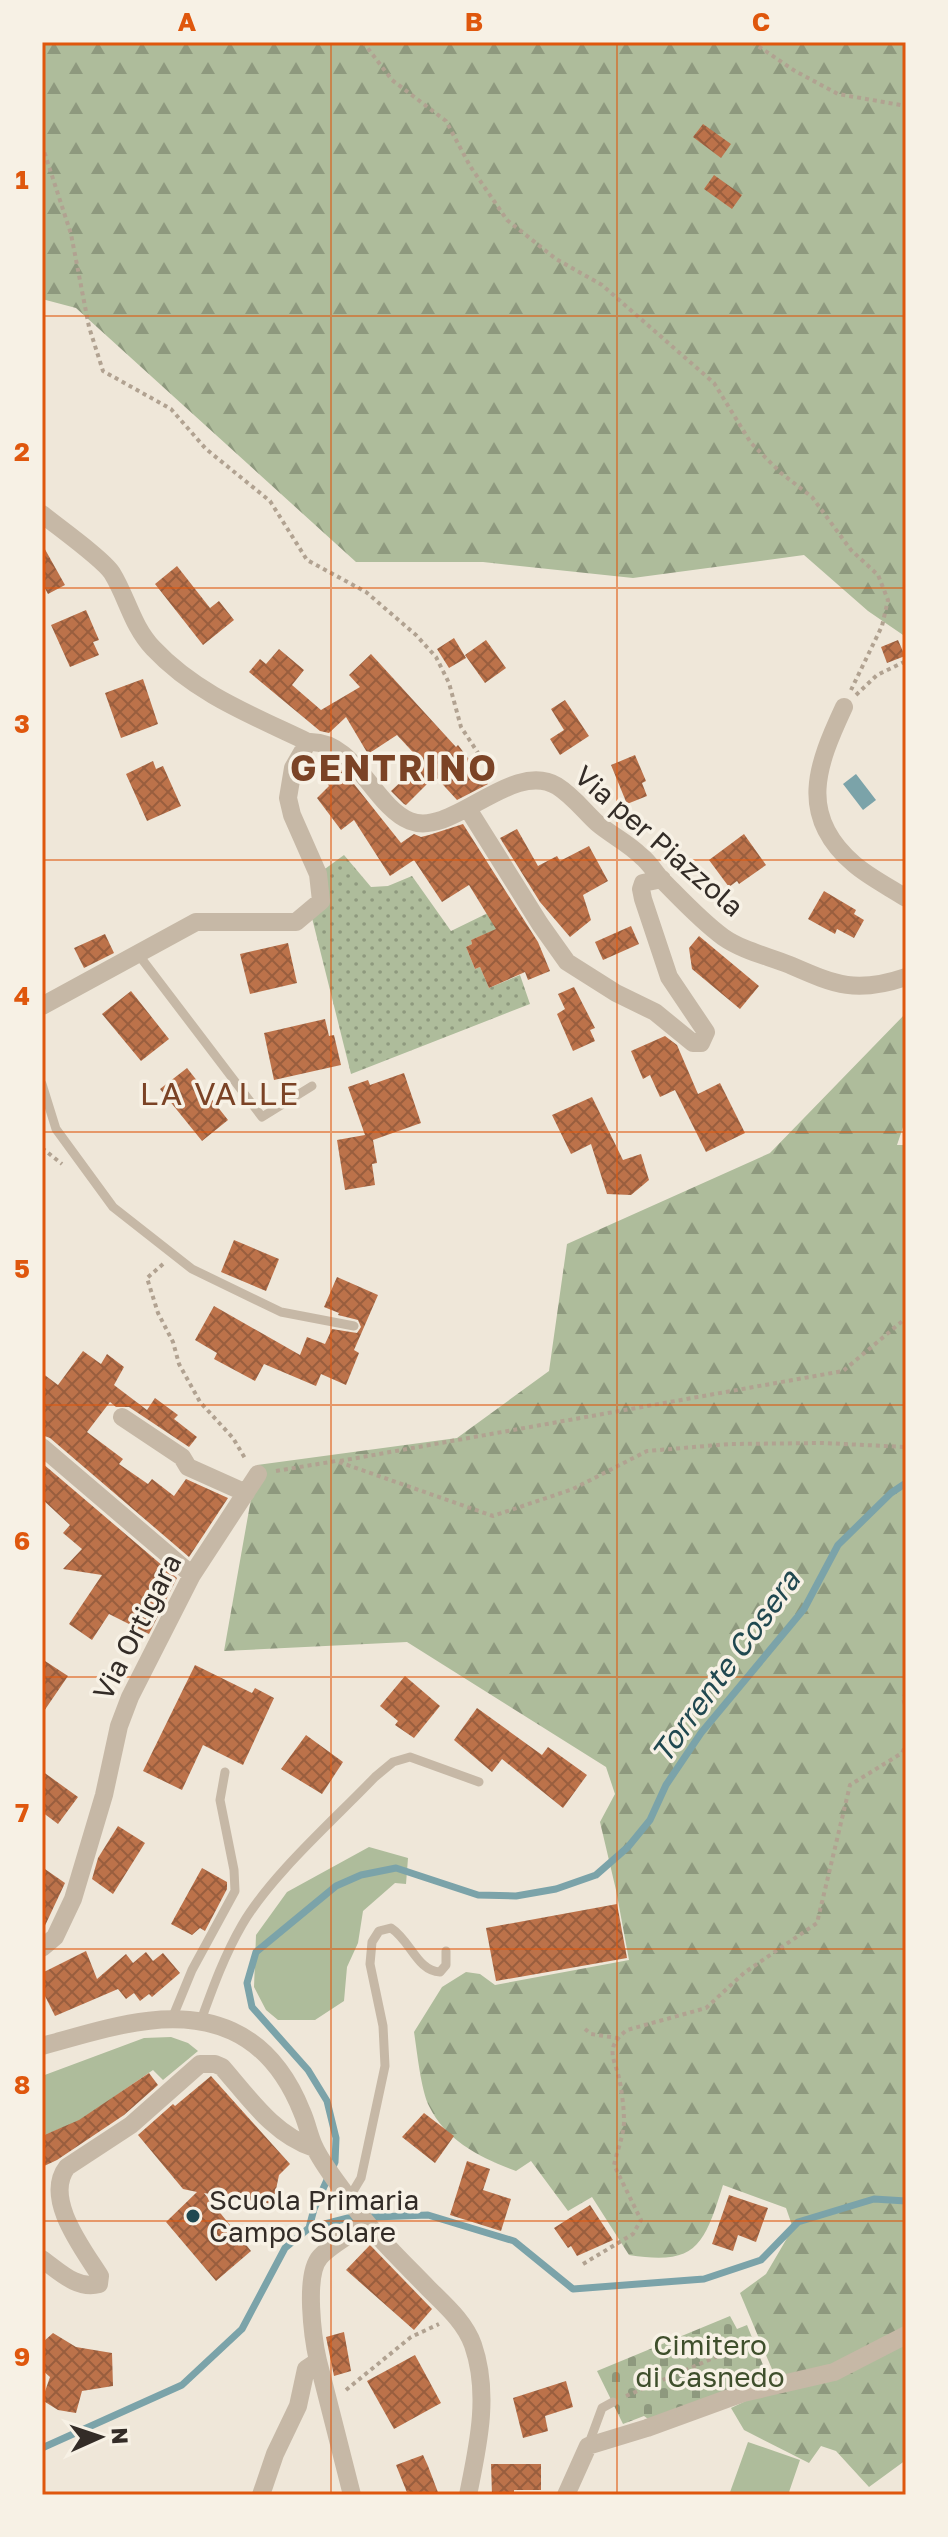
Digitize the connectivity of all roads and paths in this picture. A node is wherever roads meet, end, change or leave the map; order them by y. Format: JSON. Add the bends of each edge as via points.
{"nodes":[{"id":1,"x":363,"y":42,"type":"edge"},
{"id":2,"x":752,"y":42,"type":"edge"},
{"id":3,"x":906,"y":106,"type":"edge"},
{"id":4,"x":42,"y":145,"type":"edge"},
{"id":5,"x":42,"y":514,"type":"edge"},
{"id":6,"x":906,"y":661,"type":"edge"},
{"id":7,"x":844,"y":707,"type":"junction"},
{"id":8,"x":308,"y":742,"type":"junction"},
{"id":9,"x":509,"y":785,"type":"junction"},
{"id":10,"x":468,"y":809,"type":"junction"},
{"id":11,"x":662,"y":879,"type":"junction"},
{"id":12,"x":906,"y":898,"type":"edge"},
{"id":13,"x":138,"y":954,"type":"junction"},
{"id":14,"x":906,"y":977,"type":"edge"},
{"id":15,"x":42,"y":1006,"type":"edge"},
{"id":16,"x":42,"y":1084,"type":"edge"},
{"id":17,"x":312,"y":1086,"type":"dead end"},
{"id":18,"x":147,"y":1278,"type":"dead end"},
{"id":19,"x":906,"y":1318,"type":"edge"},
{"id":20,"x":354,"y":1326,"type":"dead end"},
{"id":21,"x":122,"y":1417,"type":"dead end"},
{"id":22,"x":42,"y":1447,"type":"edge"},
{"id":23,"x":906,"y":1447,"type":"edge"},
{"id":24,"x":336,"y":1461,"type":"junction"},
{"id":25,"x":258,"y":1474,"type":"junction"},
{"id":26,"x":246,"y":1493,"type":"junction"},
{"id":27,"x":192,"y":1575,"type":"junction"},
{"id":28,"x":906,"y":1693,"type":"edge"},
{"id":29,"x":906,"y":1709,"type":"edge"},
{"id":30,"x":906,"y":1745,"type":"edge"},
{"id":31,"x":225,"y":1772,"type":"dead end"},
{"id":32,"x":479,"y":1782,"type":"dead end"},
{"id":33,"x":42,"y":1948,"type":"edge"},
{"id":34,"x":446,"y":1951,"type":"dead end"},
{"id":35,"x":171,"y":2021,"type":"junction"},
{"id":36,"x":200,"y":2023,"type":"junction"},
{"id":37,"x":585,"y":2029,"type":"dead end"},
{"id":38,"x":617,"y":2038,"type":"junction"},
{"id":39,"x":42,"y":2046,"type":"edge"},
{"id":40,"x":314,"y":2148,"type":"junction"},
{"id":41,"x":348,"y":2197,"type":"junction"},
{"id":42,"x":366,"y":2224,"type":"junction"},
{"id":43,"x":42,"y":2259,"type":"edge"},
{"id":44,"x":583,"y":2264,"type":"dead end"},
{"id":45,"x":456,"y":2316,"type":"junction"},
{"id":46,"x":906,"y":2335,"type":"edge"},
{"id":47,"x":734,"y":2349,"type":"dead end"},
{"id":48,"x":318,"y":2361,"type":"junction"},
{"id":49,"x":326,"y":2393,"type":"junction"},
{"id":50,"x":613,"y":2402,"type":"joint"},
{"id":51,"x":588,"y":2446,"type":"junction"},
{"id":52,"x":261,"y":2495,"type":"edge"},
{"id":53,"x":352,"y":2495,"type":"edge"},
{"id":54,"x":468,"y":2495,"type":"edge"},
{"id":55,"x":566,"y":2495,"type":"edge"}],
"edges":[{"from":1,"to":7,"type":"path","via":[[392,80],[446,121],[507,220],[556,259],[602,285],[714,383],[751,443],[812,497],[851,550],[878,575],[888,600],[882,626]]},
{"from":2,"to":3,"type":"path","via":[[838,94]]},
{"from":4,"to":9,"type":"path","via":[[71,234],[103,371],[171,409],[206,449],[270,501],[307,560],[366,592],[416,635],[436,657],[449,683],[461,727],[482,759]]},
{"from":5,"to":8,"type":"street","via":[[111,571],[151,647],[194,685]]},
{"from":6,"to":7,"type":"path","via":[[877,675]]},
{"from":7,"to":12,"type":"street","via":[[819,768],[819,810],[836,847]]},
{"from":8,"to":10,"type":"street","name":"Via per Piazzola","via":[[338,751],[413,823],[426,824]]},
{"from":8,"to":13,"type":"street","via":[[293,768],[288,798],[318,874],[321,901],[296,922],[196,922]]},
{"from":9,"to":10,"type":"street","name":"Via per Piazzola"},
{"from":9,"to":11,"type":"street","name":"Via per Piazzola","via":[[534,780],[554,784],[642,856]]},
{"from":10,"to":11,"type":"street","via":[[567,962],[655,1012],[693,1043],[701,1043],[706,1032],[669,977],[643,899],[643,883]]},
{"from":11,"to":14,"type":"street","name":"Via per Piazzola","via":[[724,937],[823,980],[850,987]]},
{"from":13,"to":15,"type":"street"},
{"from":13,"to":17,"type":"lane","via":[[262,1117]]},
{"from":16,"to":20,"type":"lane","via":[[56,1129],[113,1207],[192,1269],[281,1312]]},
{"from":18,"to":25,"type":"path","via":[[179,1364],[200,1402]]},
{"from":19,"to":24,"type":"path","via":[[843,1371]]},
{"from":21,"to":26,"type":"street","via":[[182,1457],[188,1467]]},
{"from":22,"to":27,"type":"street"},
{"from":23,"to":24,"type":"path","via":[[730,1444],[647,1451],[573,1489],[493,1516]]},
{"from":24,"to":25,"type":"path"},
{"from":25,"to":26,"type":"street","name":"Via Ortigara"},
{"from":26,"to":27,"type":"street","name":"Via Ortigara"},
{"from":27,"to":33,"type":"street","name":"Via Ortigara","via":[[130,1697],[73,1899],[55,1937]]},
{"from":28,"to":29,"type":"path"},
{"from":30,"to":38,"type":"path","via":[[902,1753],[850,1785],[817,1923],[744,1973],[706,2008],[627,2030]]},
{"from":31,"to":35,"type":"lane","via":[[220,1800],[235,1891]]},
{"from":32,"to":36,"type":"lane","via":[[410,1757],[393,1762],[375,1777],[271,1885],[242,1924]]},
{"from":34,"to":41,"type":"lane","via":[[446,1965],[440,1972],[430,1971],[391,1928],[379,1931],[372,1942],[370,1964],[385,2066],[361,2178]]},
{"from":35,"to":36,"type":"street"},
{"from":35,"to":39,"type":"street","via":[[135,2022]]},
{"from":36,"to":40,"type":"street","via":[[229,2030],[273,2060],[303,2113]]},
{"from":37,"to":38,"type":"path"},
{"from":38,"to":44,"type":"path","via":[[612,2048],[624,2124],[614,2165],[641,2220],[633,2234]]},
{"from":40,"to":41,"type":"street"},
{"from":40,"to":43,"type":"street","via":[[294,2141],[262,2114],[222,2067],[200,2064],[131,2125],[62,2174],[59,2190],[70,2230],[100,2276],[99,2284],[74,2281]]},
{"from":41,"to":42,"type":"street"},
{"from":42,"to":45,"type":"street"},
{"from":42,"to":48,"type":"street","via":[[318,2258],[313,2272],[311,2326]]},
{"from":45,"to":49,"type":"path","via":[[411,2337],[348,2390]]},
{"from":45,"to":54,"type":"street","via":[[480,2368],[482,2401]]},
{"from":46,"to":51,"type":"street","via":[[834,2372],[743,2393]]},
{"from":47,"to":50,"type":"path"},
{"from":48,"to":49,"type":"street"},
{"from":48,"to":52,"type":"street","via":[[306,2369],[298,2406]]},
{"from":49,"to":53,"type":"street"},
{"from":50,"to":51,"type":"lane","via":[[602,2408]]},
{"from":51,"to":55,"type":"street"}]}
